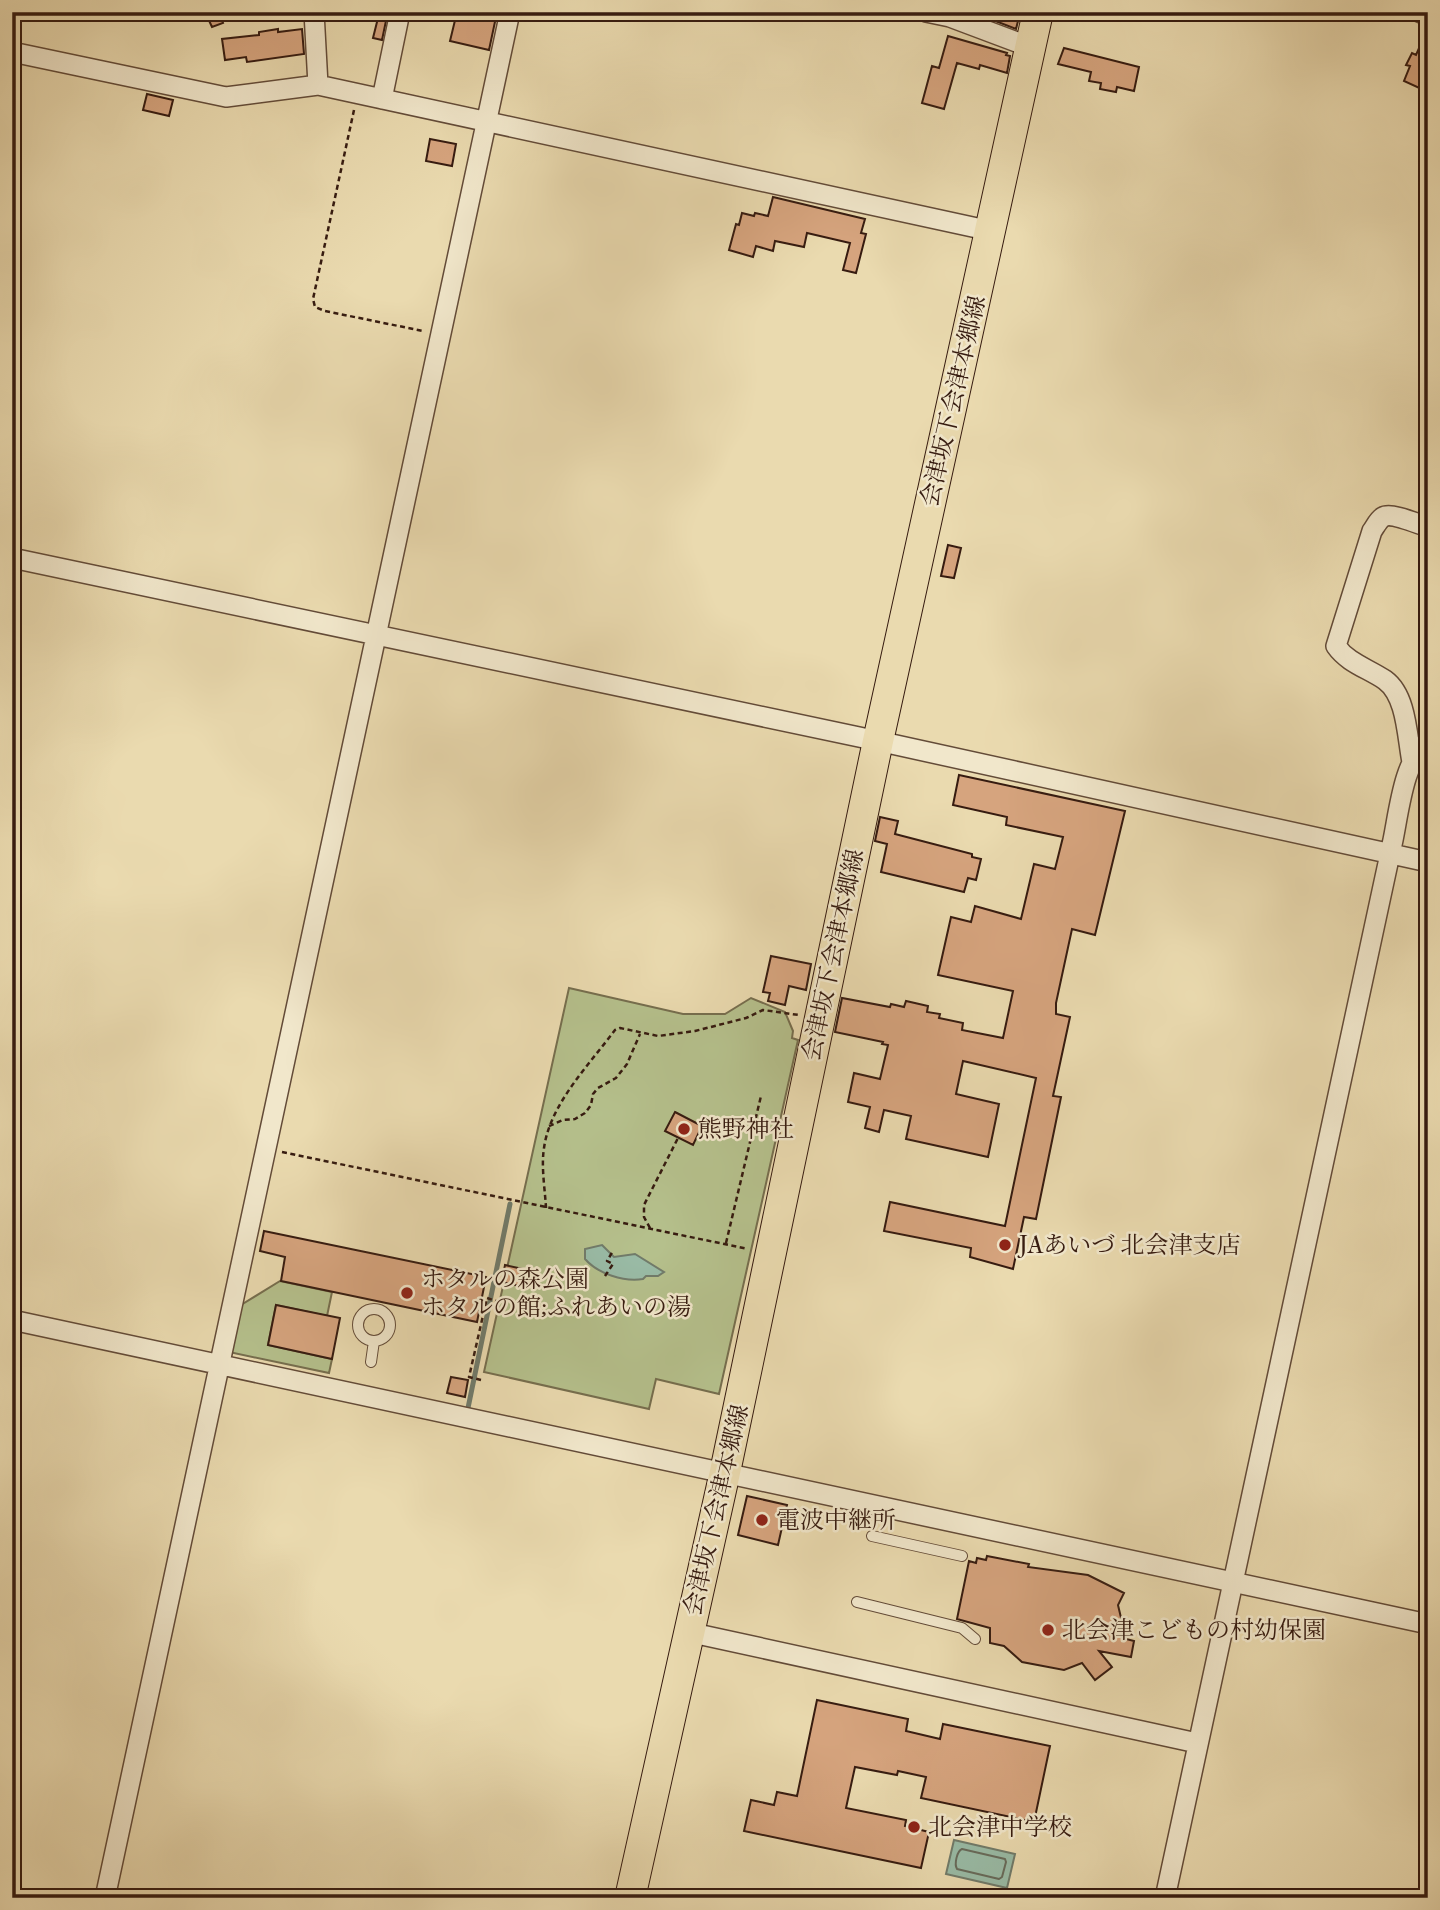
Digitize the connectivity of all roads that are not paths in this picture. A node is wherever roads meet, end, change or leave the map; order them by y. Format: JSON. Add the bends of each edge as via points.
{"nodes":[{"id":1,"x":314,"y":12,"type":"edge"},
{"id":2,"x":400,"y":12,"type":"edge"},
{"id":3,"x":510,"y":12,"type":"edge"},
{"id":4,"x":926,"y":12,"type":"edge"},
{"id":5,"x":1038,"y":12,"type":"edge"},
{"id":6,"x":1419,"y":12,"type":"edge"},
{"id":7,"x":1428,"y":16,"type":"edge"},
{"id":8,"x":1030,"y":47,"type":"junction"},
{"id":9,"x":12,"y":52,"type":"edge"},
{"id":10,"x":318,"y":85,"type":"junction"},
{"id":11,"x":382,"y":99,"type":"junction"},
{"id":12,"x":486,"y":120,"type":"junction"},
{"id":13,"x":991,"y":231,"type":"junction"},
{"id":14,"x":1428,"y":527,"type":"edge"},
{"id":15,"x":12,"y":558,"type":"edge"},
{"id":16,"x":375,"y":635,"type":"junction"},
{"id":17,"x":878,"y":741,"type":"junction"},
{"id":18,"x":1428,"y":741,"type":"edge"},
{"id":19,"x":1412,"y":762,"type":"junction"},
{"id":20,"x":1390,"y":854,"type":"junction"},
{"id":21,"x":1428,"y":862,"type":"edge"},
{"id":22,"x":12,"y":1320,"type":"edge"},
{"id":23,"x":374,"y":1341,"type":"dead end"},
{"id":24,"x":371,"y":1362,"type":"dead end"},
{"id":25,"x":218,"y":1364,"type":"junction"},
{"id":26,"x":725,"y":1472,"type":"junction"},
{"id":27,"x":872,"y":1536,"type":"dead end"},
{"id":28,"x":962,"y":1556,"type":"dead end"},
{"id":29,"x":1232,"y":1583,"type":"junction"},
{"id":30,"x":857,"y":1602,"type":"dead end"},
{"id":31,"x":1428,"y":1625,"type":"edge"},
{"id":32,"x":688,"y":1632,"type":"junction"},
{"id":33,"x":975,"y":1639,"type":"dead end"},
{"id":34,"x":1197,"y":1743,"type":"junction"},
{"id":35,"x":105,"y":1898,"type":"edge"},
{"id":36,"x":629,"y":1898,"type":"edge"},
{"id":37,"x":1165,"y":1898,"type":"edge"}],
"edges":[{"from":1,"to":10,"type":"street"},
{"from":2,"to":11,"type":"street"},
{"from":3,"to":12,"type":"street"},
{"from":4,"to":8,"type":"street"},
{"from":5,"to":8,"type":"main road","name":"会津坂下会津本郷線"},
{"from":6,"to":7,"type":"street"},
{"from":8,"to":13,"type":"main road","name":"会津坂下会津本郷線"},
{"from":9,"to":10,"type":"street","via":[[226,97]]},
{"from":10,"to":11,"type":"street"},
{"from":11,"to":12,"type":"street"},
{"from":12,"to":13,"type":"street"},
{"from":12,"to":16,"type":"street"},
{"from":13,"to":17,"type":"main road","name":"会津坂下会津本郷線"},
{"from":14,"to":19,"type":"street","via":[[1390,515],[1378,521],[1336,646],[1344,657],[1387,681],[1396,692]]},
{"from":15,"to":16,"type":"street"},
{"from":16,"to":17,"type":"street"},
{"from":16,"to":25,"type":"street"},
{"from":17,"to":20,"type":"street"},
{"from":17,"to":26,"type":"main road","name":"会津坂下会津本郷線"},
{"from":18,"to":19,"type":"street"},
{"from":19,"to":20,"type":"street"},
{"from":20,"to":21,"type":"street"},
{"from":20,"to":29,"type":"street"},
{"from":22,"to":25,"type":"street"},
{"from":23,"to":24,"type":"lane"},
{"from":25,"to":26,"type":"street"},
{"from":25,"to":35,"type":"street"},
{"from":26,"to":29,"type":"street"},
{"from":26,"to":32,"type":"main road","name":"会津坂下会津本郷線"},
{"from":27,"to":28,"type":"lane"},
{"from":29,"to":31,"type":"street"},
{"from":29,"to":34,"type":"street"},
{"from":30,"to":33,"type":"lane","via":[[962,1628]]},
{"from":32,"to":34,"type":"street"},
{"from":32,"to":36,"type":"main road","name":"会津坂下会津本郷線"},
{"from":34,"to":37,"type":"street"}]}
